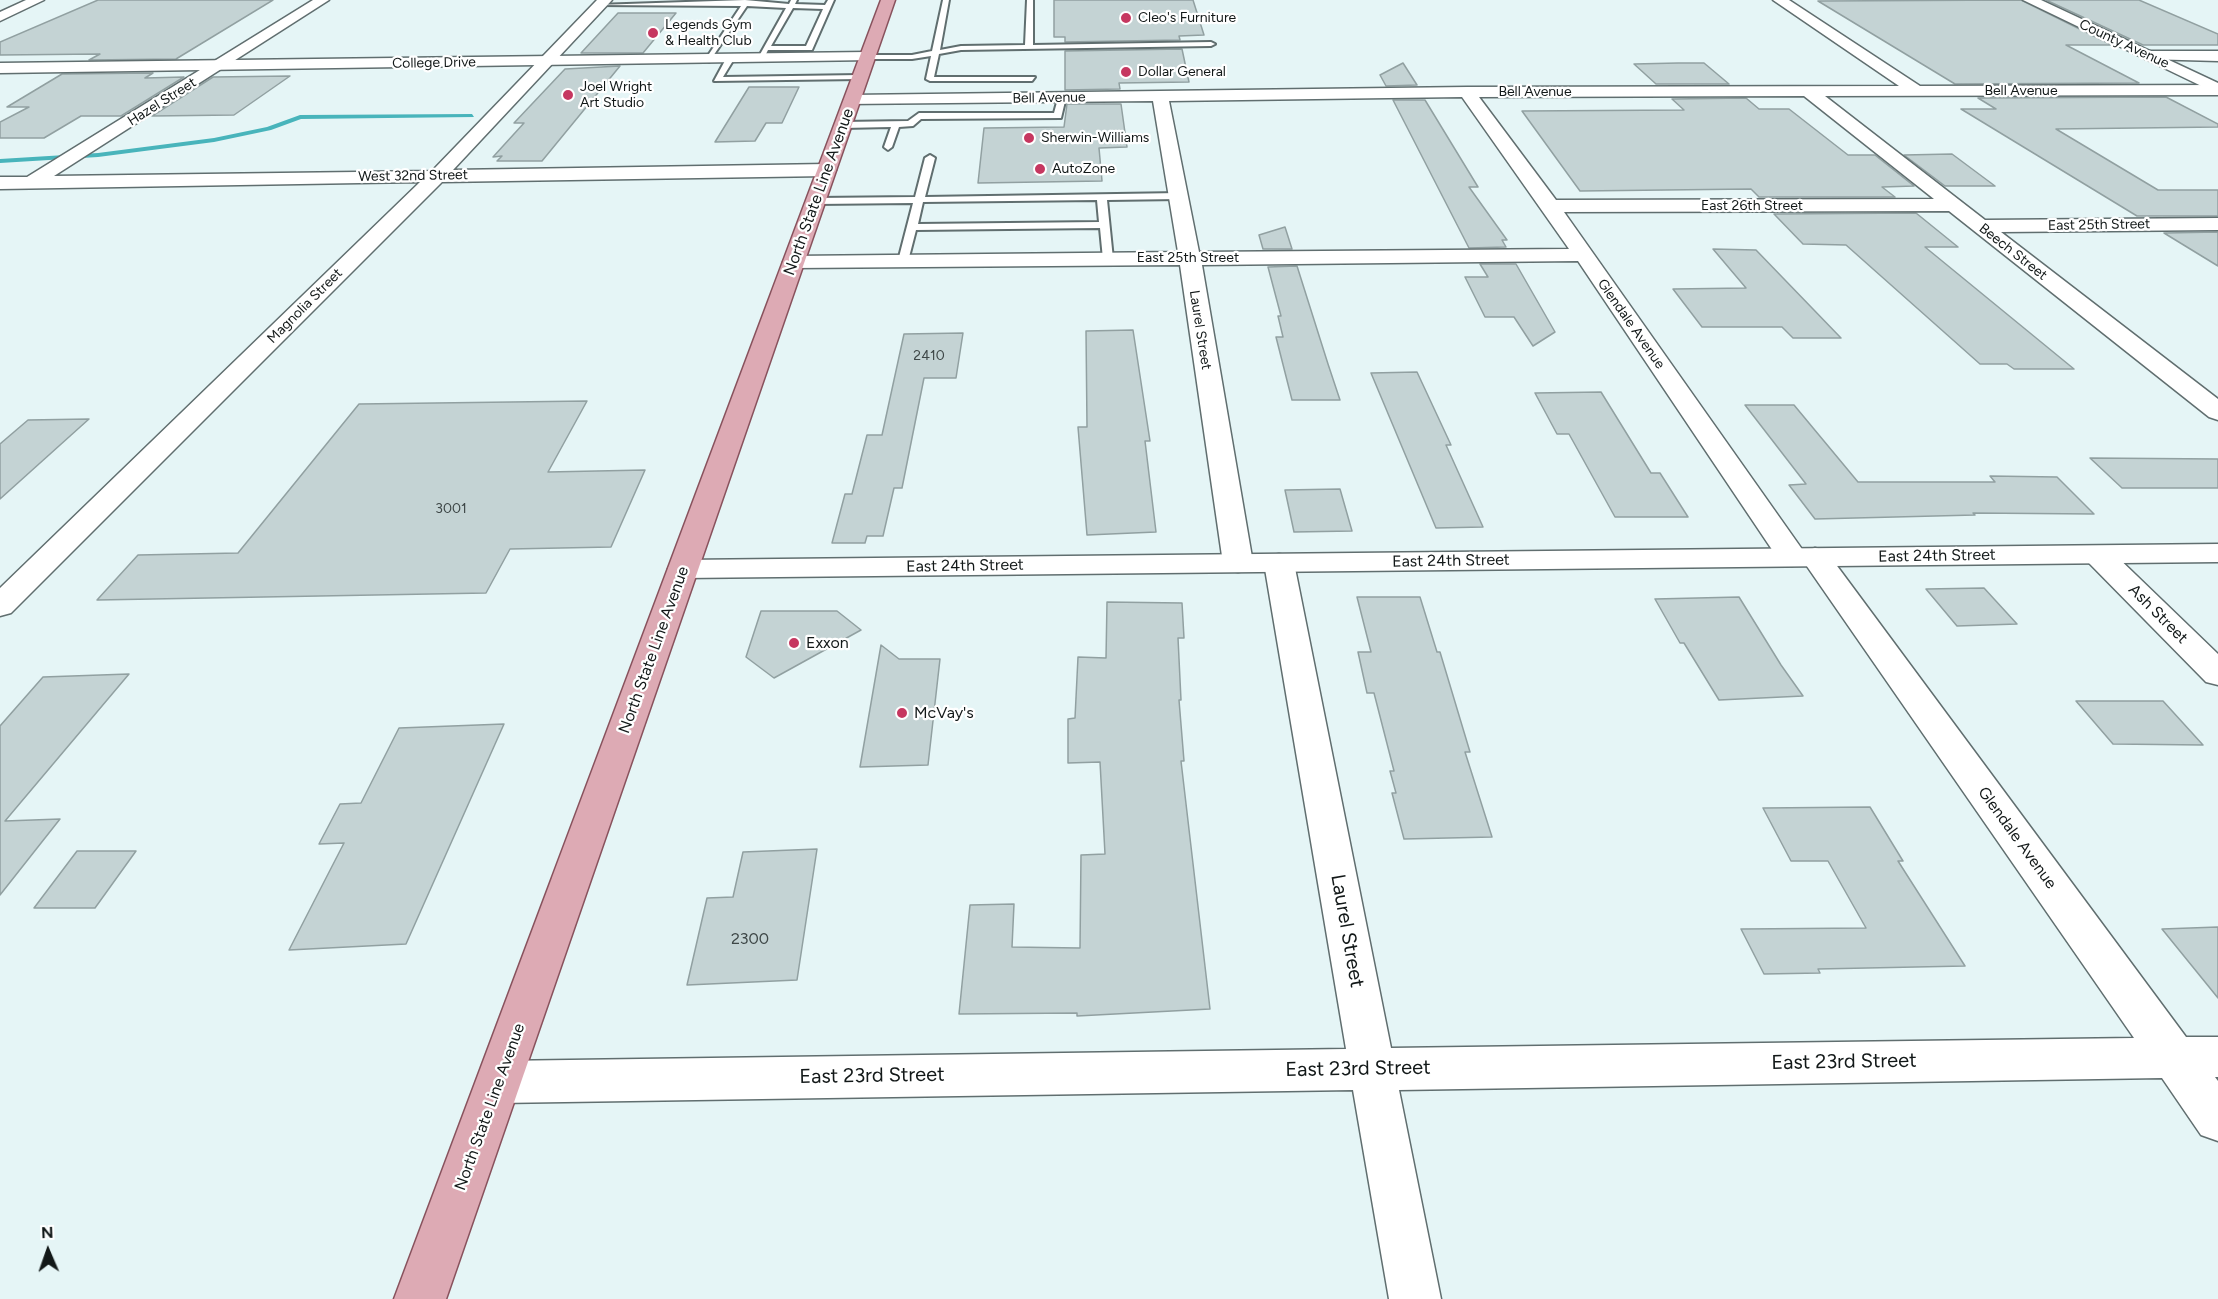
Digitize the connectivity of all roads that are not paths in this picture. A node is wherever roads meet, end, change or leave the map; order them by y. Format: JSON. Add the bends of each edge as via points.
{"nodes":[{"id":1,"x":37,"y":0,"type":"edge"},
{"id":2,"x":322,"y":0,"type":"edge"},
{"id":3,"x":888,"y":0,"type":"edge"},
{"id":4,"x":946,"y":0,"type":"edge"},
{"id":5,"x":1030,"y":0,"type":"edge"},
{"id":6,"x":1780,"y":0,"type":"edge"},
{"id":7,"x":2030,"y":0,"type":"edge"},
{"id":8,"x":747,"y":2,"type":"edge"},
{"id":9,"x":603,"y":3,"type":"edge"},
{"id":10,"x":792,"y":3,"type":"edge"},
{"id":11,"x":830,"y":3,"type":"edge"},
{"id":12,"x":0,"y":17,"type":"edge"},
{"id":13,"x":1211,"y":44,"type":"dead end"},
{"id":14,"x":1029,"y":47,"type":"junction"},
{"id":15,"x":763,"y":53,"type":"junction"},
{"id":16,"x":934,"y":54,"type":"junction"},
{"id":17,"x":2150,"y":56,"type":"junction"},
{"id":18,"x":2218,"y":56,"type":"edge"},
{"id":19,"x":730,"y":59,"type":"junction"},
{"id":20,"x":709,"y":60,"type":"junction"},
{"id":21,"x":546,"y":62,"type":"junction"},
{"id":22,"x":221,"y":65,"type":"junction"},
{"id":23,"x":864,"y":67,"type":"junction"},
{"id":24,"x":0,"y":68,"type":"edge"},
{"id":25,"x":1032,"y":79,"type":"dead end"},
{"id":26,"x":949,"y":80,"type":"junction"},
{"id":27,"x":2218,"y":89,"type":"edge"},
{"id":28,"x":1917,"y":91,"type":"junction"},
{"id":29,"x":1467,"y":92,"type":"junction"},
{"id":30,"x":1808,"y":92,"type":"junction"},
{"id":31,"x":1062,"y":97,"type":"junction"},
{"id":32,"x":1160,"y":97,"type":"junction"},
{"id":33,"x":992,"y":98,"type":"junction"},
{"id":34,"x":946,"y":99,"type":"junction"},
{"id":35,"x":852,"y":100,"type":"junction"},
{"id":36,"x":989,"y":116,"type":"junction"},
{"id":37,"x":896,"y":124,"type":"junction"},
{"id":38,"x":843,"y":125,"type":"junction"},
{"id":39,"x":888,"y":147,"type":"dead end"},
{"id":40,"x":930,"y":158,"type":"dead end"},
{"id":41,"x":827,"y":170,"type":"junction"},
{"id":42,"x":437,"y":176,"type":"junction"},
{"id":43,"x":0,"y":183,"type":"edge"},
{"id":44,"x":32,"y":183,"type":"junction"},
{"id":45,"x":1180,"y":196,"type":"junction"},
{"id":46,"x":1102,"y":197,"type":"junction"},
{"id":47,"x":920,"y":199,"type":"junction"},
{"id":48,"x":816,"y":201,"type":"junction"},
{"id":49,"x":0,"y":202,"type":"edge"},
{"id":50,"x":1953,"y":205,"type":"junction"},
{"id":51,"x":1550,"y":206,"type":"junction"},
{"id":52,"x":2218,"y":224,"type":"edge"},
{"id":53,"x":1105,"y":225,"type":"junction"},
{"id":54,"x":1980,"y":226,"type":"junction"},
{"id":55,"x":912,"y":228,"type":"junction"},
{"id":56,"x":1583,"y":255,"type":"junction"},
{"id":57,"x":1188,"y":258,"type":"junction"},
{"id":58,"x":1108,"y":259,"type":"junction"},
{"id":59,"x":903,"y":261,"type":"junction"},
{"id":60,"x":794,"y":262,"type":"junction"},
{"id":61,"x":2218,"y":412,"type":"edge"},
{"id":62,"x":2218,"y":553,"type":"edge"},
{"id":63,"x":2098,"y":555,"type":"junction"},
{"id":64,"x":1803,"y":557,"type":"junction"},
{"id":65,"x":1238,"y":563,"type":"junction"},
{"id":66,"x":1279,"y":563,"type":"junction"},
{"id":67,"x":683,"y":569,"type":"junction"},
{"id":68,"x":0,"y":606,"type":"edge"},
{"id":69,"x":2218,"y":674,"type":"edge"},
{"id":70,"x":2218,"y":1057,"type":"edge"},
{"id":71,"x":2174,"y":1058,"type":"junction"},
{"id":72,"x":1373,"y":1069,"type":"junction"},
{"id":73,"x":499,"y":1082,"type":"junction"},
{"id":74,"x":2218,"y":1119,"type":"edge"},
{"id":75,"x":420,"y":1299,"type":"edge"},
{"id":76,"x":1415,"y":1299,"type":"edge"}],
"edges":[{"from":1,"to":12,"type":"street"},
{"from":2,"to":22,"type":"street","name":"Hazel Street"},
{"from":3,"to":23,"type":"main road","name":"North State Line Avenue"},
{"from":4,"to":16,"type":"lane"},
{"from":5,"to":14,"type":"lane"},
{"from":6,"to":28,"type":"street"},
{"from":7,"to":17,"type":"street","name":"County Avenue"},
{"from":8,"to":9,"type":"lane"},
{"from":8,"to":10,"type":"lane"},
{"from":8,"to":20,"type":"lane"},
{"from":9,"to":21,"type":"street","name":"Magnolia Street"},
{"from":10,"to":11,"type":"lane"},
{"from":10,"to":15,"type":"lane"},
{"from":11,"to":15,"type":"lane","via":[[809,48]]},
{"from":13,"to":14,"type":"lane"},
{"from":14,"to":16,"type":"lane","via":[[961,48]]},
{"from":15,"to":19,"type":"street","name":"College Drive"},
{"from":15,"to":23,"type":"street","name":"College Drive"},
{"from":16,"to":23,"type":"lane"},
{"from":16,"to":26,"type":"lane","via":[[930,79]]},
{"from":17,"to":18,"type":"street"},
{"from":17,"to":27,"type":"street","name":"County Avenue"},
{"from":19,"to":20,"type":"street","name":"College Drive"},
{"from":19,"to":23,"type":"lane","via":[[717,79]]},
{"from":20,"to":21,"type":"street","name":"College Drive"},
{"from":21,"to":22,"type":"street","name":"College Drive"},
{"from":21,"to":42,"type":"street","name":"Magnolia Street"},
{"from":22,"to":24,"type":"street","name":"College Drive"},
{"from":22,"to":44,"type":"street","name":"Hazel Street"},
{"from":23,"to":35,"type":"main road","name":"North State Line Avenue"},
{"from":25,"to":26,"type":"lane"},
{"from":26,"to":34,"type":"lane"},
{"from":27,"to":28,"type":"street","name":"Bell Avenue"},
{"from":28,"to":30,"type":"street","name":"Bell Avenue"},
{"from":29,"to":30,"type":"street","name":"Bell Avenue"},
{"from":29,"to":32,"type":"street","name":"Bell Avenue"},
{"from":29,"to":51,"type":"street","name":"Glendale Avenue"},
{"from":30,"to":50,"type":"street","name":"Beech Street"},
{"from":31,"to":32,"type":"street","name":"Bell Avenue"},
{"from":31,"to":33,"type":"street","name":"Bell Avenue"},
{"from":31,"to":36,"type":"lane","via":[[1058,116]]},
{"from":32,"to":45,"type":"street","name":"Laurel Street"},
{"from":33,"to":34,"type":"street","name":"Bell Avenue"},
{"from":33,"to":36,"type":"lane"},
{"from":34,"to":35,"type":"street","name":"Bell Avenue"},
{"from":35,"to":38,"type":"main road","name":"North State Line Avenue"},
{"from":36,"to":37,"type":"lane","via":[[919,116],[910,124]]},
{"from":37,"to":38,"type":"lane"},
{"from":37,"to":39,"type":"lane"},
{"from":38,"to":41,"type":"main road","name":"North State Line Avenue"},
{"from":40,"to":47,"type":"lane"},
{"from":41,"to":42,"type":"street","name":"West 32nd Street"},
{"from":41,"to":48,"type":"main road","name":"North State Line Avenue"},
{"from":42,"to":44,"type":"street","name":"West 32nd Street"},
{"from":42,"to":68,"type":"street","name":"Magnolia Street"},
{"from":43,"to":44,"type":"street","name":"West 32nd Street"},
{"from":44,"to":49,"type":"street","name":"Hazel Street"},
{"from":45,"to":46,"type":"lane"},
{"from":45,"to":57,"type":"street","name":"Laurel Street"},
{"from":46,"to":47,"type":"lane"},
{"from":46,"to":53,"type":"lane"},
{"from":47,"to":48,"type":"lane"},
{"from":47,"to":55,"type":"lane"},
{"from":48,"to":60,"type":"main road","name":"North State Line Avenue"},
{"from":50,"to":51,"type":"street","name":"East 26th Street"},
{"from":50,"to":54,"type":"street","name":"Beech Street"},
{"from":51,"to":56,"type":"street","name":"Glendale Avenue"},
{"from":52,"to":54,"type":"street","name":"East 25th Street"},
{"from":53,"to":55,"type":"lane"},
{"from":53,"to":58,"type":"lane"},
{"from":54,"to":61,"type":"street","name":"Beech Street"},
{"from":55,"to":59,"type":"lane"},
{"from":56,"to":57,"type":"street","name":"East 25th Street"},
{"from":56,"to":64,"type":"street","name":"Glendale Avenue"},
{"from":57,"to":58,"type":"street","name":"East 25th Street"},
{"from":57,"to":65,"type":"street","name":"Laurel Street"},
{"from":58,"to":59,"type":"street","name":"East 25th Street"},
{"from":59,"to":60,"type":"street","name":"East 25th Street"},
{"from":60,"to":67,"type":"main road","name":"North State Line Avenue"},
{"from":62,"to":63,"type":"street","name":"East 24th Street"},
{"from":63,"to":64,"type":"street","name":"East 24th Street"},
{"from":63,"to":69,"type":"street","name":"Ash Street"},
{"from":64,"to":66,"type":"street","name":"East 24th Street"},
{"from":64,"to":71,"type":"street","name":"Glendale Avenue"},
{"from":65,"to":66,"type":"street","name":"East 24th Street"},
{"from":65,"to":67,"type":"street","name":"East 24th Street"},
{"from":66,"to":72,"type":"street","name":"Laurel Street"},
{"from":67,"to":73,"type":"main road","name":"North State Line Avenue"},
{"from":70,"to":71,"type":"street","name":"East 23rd Street"},
{"from":71,"to":72,"type":"street","name":"East 23rd Street"},
{"from":71,"to":74,"type":"street","name":"Glendale Avenue"},
{"from":72,"to":73,"type":"street","name":"East 23rd Street"},
{"from":72,"to":76,"type":"street","name":"Laurel Street"},
{"from":73,"to":75,"type":"main road","name":"North State Line Avenue"}]}
